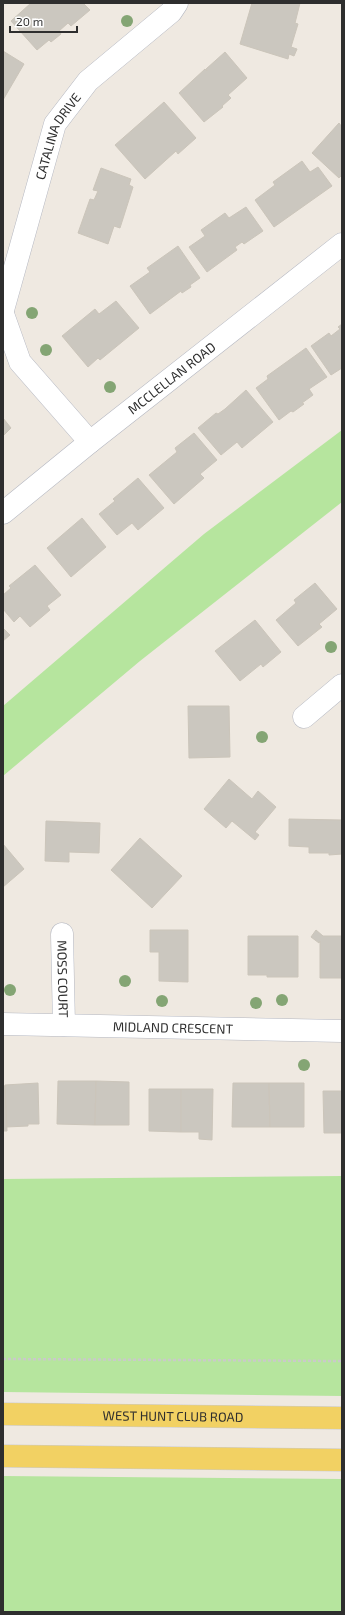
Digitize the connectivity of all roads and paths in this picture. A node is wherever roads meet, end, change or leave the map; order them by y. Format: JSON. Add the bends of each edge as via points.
{"nodes":[{"id":1,"x":177,"y":3,"type":"edge"},
{"id":2,"x":342,"y":244,"type":"edge"},
{"id":3,"x":3,"y":310,"type":"edge"},
{"id":4,"x":3,"y":314,"type":"edge"},
{"id":5,"x":90,"y":442,"type":"junction"},
{"id":6,"x":3,"y":513,"type":"edge"},
{"id":7,"x":342,"y":685,"type":"edge"},
{"id":8,"x":304,"y":717,"type":"dead end"},
{"id":9,"x":62,"y":934,"type":"dead end"},
{"id":10,"x":3,"y":1024,"type":"edge"},
{"id":11,"x":64,"y":1025,"type":"junction"},
{"id":12,"x":342,"y":1031,"type":"edge"},
{"id":13,"x":3,"y":1359,"type":"edge"},
{"id":14,"x":342,"y":1362,"type":"edge"},
{"id":15,"x":3,"y":1414,"type":"edge"},
{"id":16,"x":342,"y":1418,"type":"edge"},
{"id":17,"x":3,"y":1456,"type":"edge"},
{"id":18,"x":342,"y":1460,"type":"edge"}],
"edges":[{"from":1,"to":3,"type":"street","name":"CATALINA DRIVE","via":[[171,12],[88,81],[55,124]]},
{"from":2,"to":5,"type":"street","name":"MCCLELLAN ROAD"},
{"from":4,"to":5,"type":"street","via":[[20,362]]},
{"from":5,"to":6,"type":"street","name":"MCCLELLAN ROAD"},
{"from":7,"to":8,"type":"street"},
{"from":9,"to":11,"type":"street","name":"MOSS COURT"},
{"from":10,"to":11,"type":"street","name":"MIDLAND CRESCENT"},
{"from":11,"to":12,"type":"street","name":"MIDLAND CRESCENT"},
{"from":13,"to":14,"type":"path"},
{"from":15,"to":16,"type":"main road","name":"WEST HUNT CLUB ROAD"},
{"from":17,"to":18,"type":"main road"}]}
